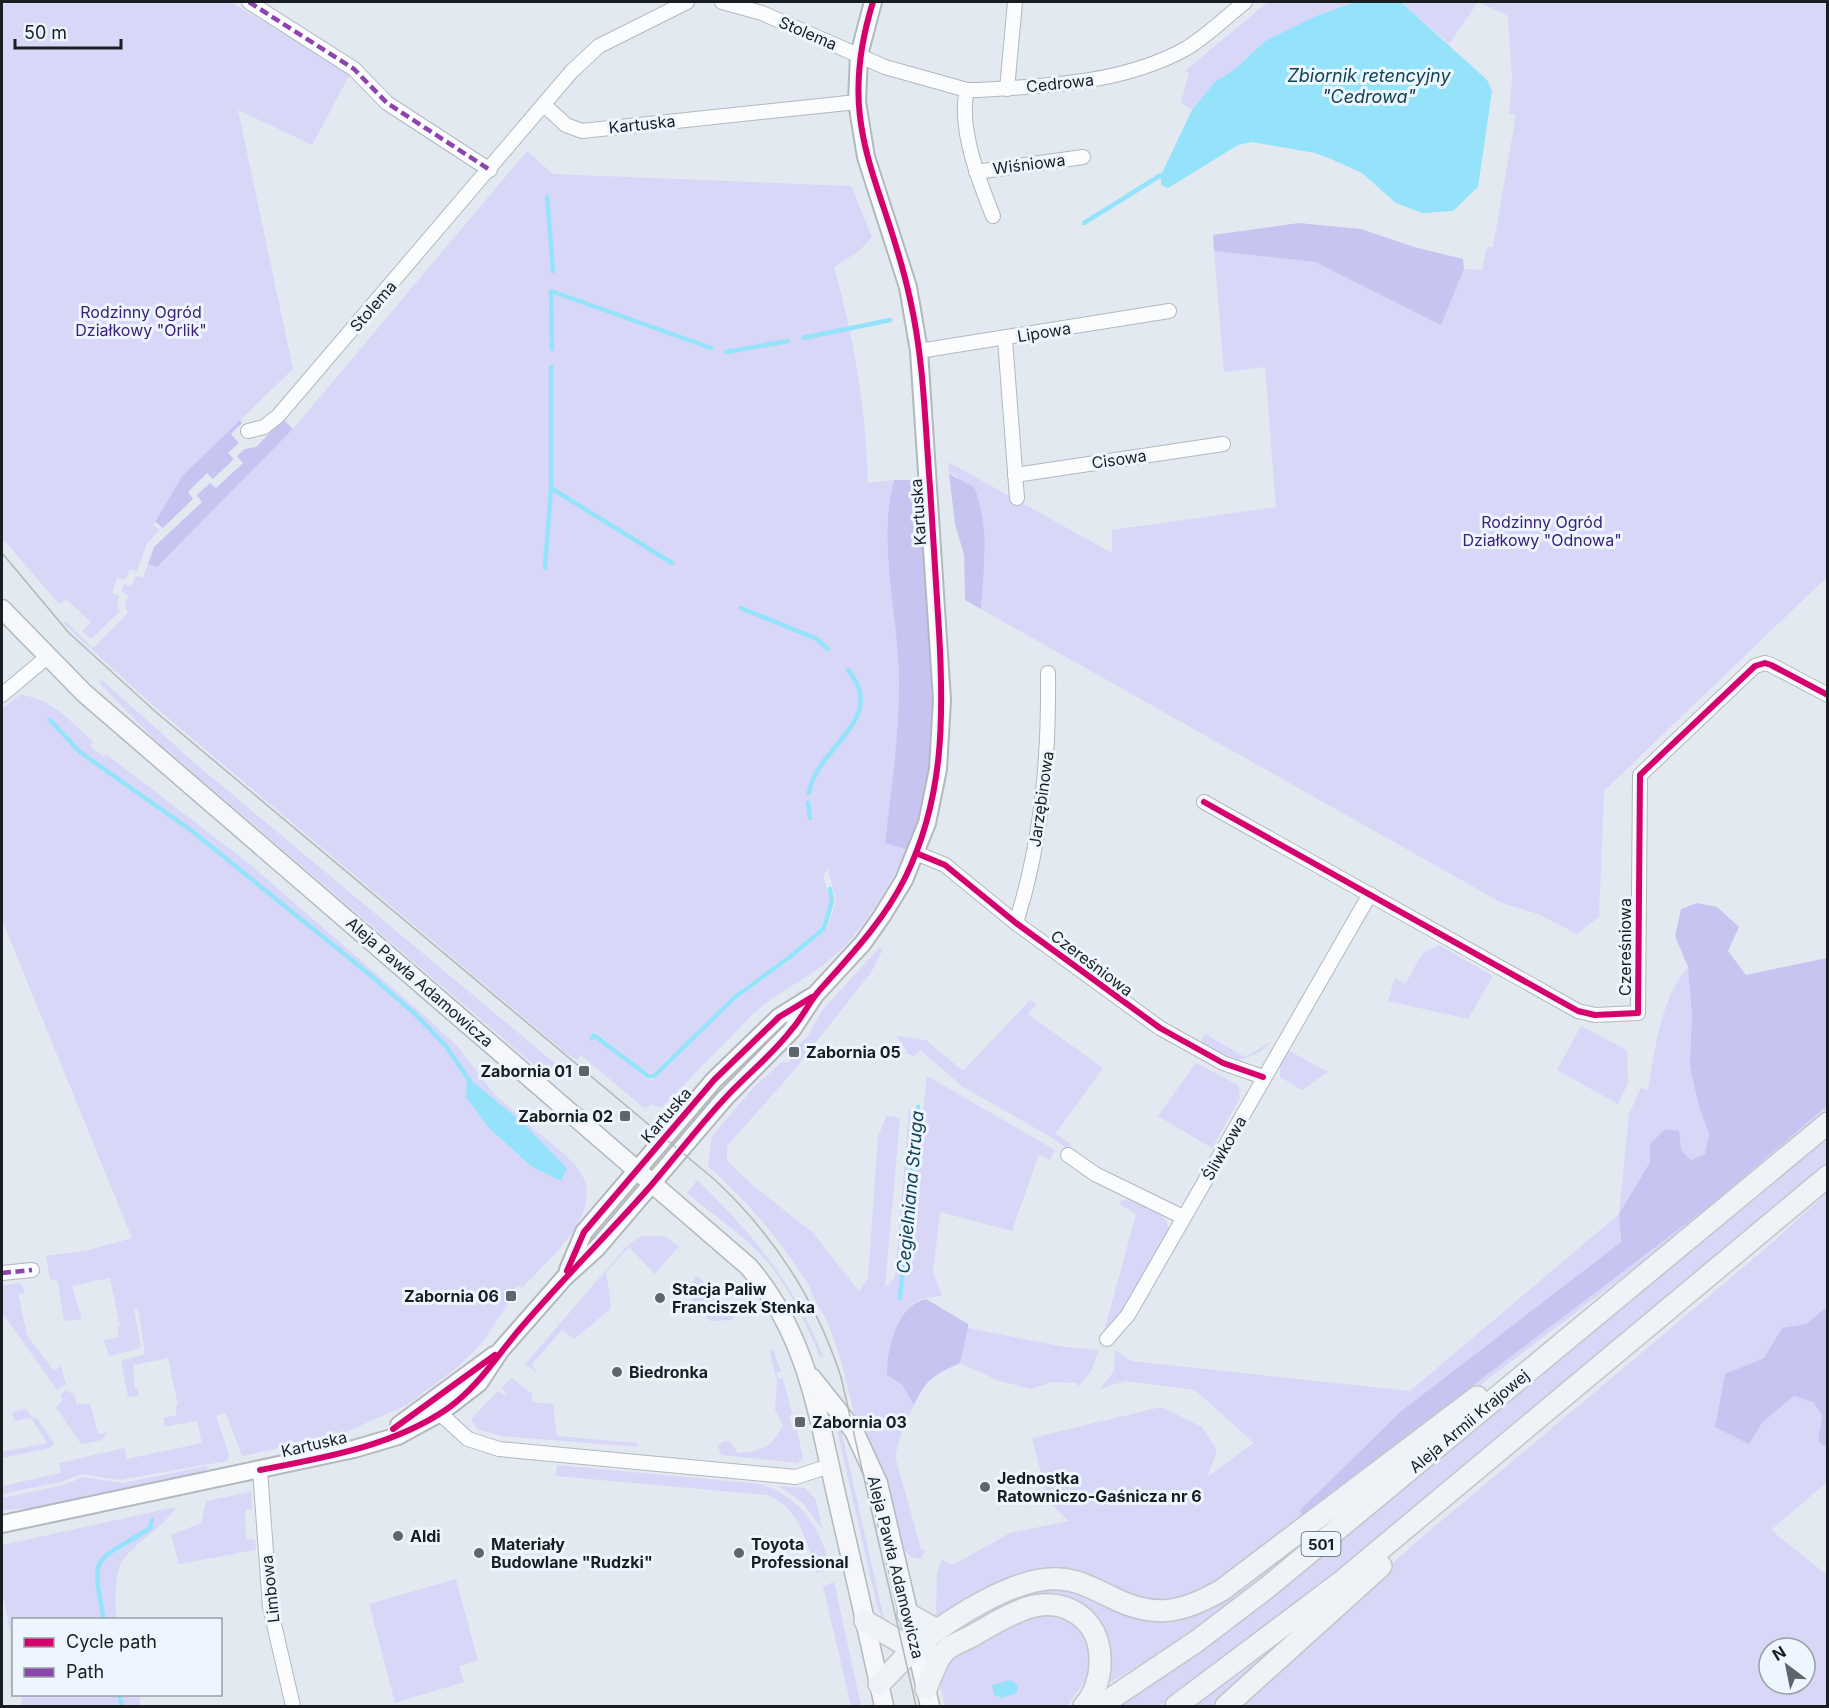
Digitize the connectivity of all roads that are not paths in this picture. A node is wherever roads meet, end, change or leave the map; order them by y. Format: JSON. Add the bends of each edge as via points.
{"nodes":[{"id":1,"x":249,"y":2,"type":"edge"},
{"id":2,"x":687,"y":2,"type":"edge"},
{"id":3,"x":722,"y":2,"type":"edge"},
{"id":4,"x":873,"y":2,"type":"edge"},
{"id":5,"x":1015,"y":2,"type":"edge"},
{"id":6,"x":1245,"y":2,"type":"edge"},
{"id":7,"x":859,"y":56,"type":"junction"},
{"id":8,"x":1007,"y":89,"type":"junction"},
{"id":9,"x":967,"y":90,"type":"junction"},
{"id":10,"x":857,"y":102,"type":"junction"},
{"id":11,"x":544,"y":105,"type":"junction"},
{"id":12,"x":1083,"y":157,"type":"dead end"},
{"id":13,"x":490,"y":170,"type":"junction"},
{"id":14,"x":976,"y":172,"type":"junction"},
{"id":15,"x":993,"y":216,"type":"dead end"},
{"id":16,"x":1169,"y":311,"type":"dead end"},
{"id":17,"x":1005,"y":339,"type":"junction"},
{"id":18,"x":919,"y":351,"type":"junction"},
{"id":19,"x":248,"y":431,"type":"dead end"},
{"id":20,"x":1222,"y":444,"type":"dead end"},
{"id":21,"x":1015,"y":475,"type":"junction"},
{"id":22,"x":1017,"y":498,"type":"dead end"},
{"id":23,"x":2,"y":609,"type":"edge"},
{"id":24,"x":46,"y":658,"type":"junction"},
{"id":25,"x":1048,"y":673,"type":"dead end"},
{"id":26,"x":1827,"y":695,"type":"edge"},
{"id":27,"x":2,"y":696,"type":"edge"},
{"id":28,"x":1204,"y":802,"type":"dead end"},
{"id":29,"x":916,"y":853,"type":"junction"},
{"id":30,"x":1370,"y":894,"type":"junction"},
{"id":31,"x":1016,"y":923,"type":"junction"},
{"id":32,"x":815,"y":995,"type":"junction"},
{"id":33,"x":1263,"y":1077,"type":"junction"},
{"id":34,"x":1827,"y":1123,"type":"edge"},
{"id":35,"x":1068,"y":1155,"type":"dead end"},
{"id":36,"x":637,"y":1170,"type":"junction"},
{"id":37,"x":1827,"y":1176,"type":"edge"},
{"id":38,"x":653,"y":1184,"type":"junction"},
{"id":39,"x":1183,"y":1217,"type":"junction"},
{"id":40,"x":32,"y":1270,"type":"dead end"},
{"id":41,"x":2,"y":1273,"type":"edge"},
{"id":42,"x":565,"y":1277,"type":"junction"},
{"id":43,"x":1107,"y":1339,"type":"dead end"},
{"id":44,"x":1532,"y":1368,"type":"junction"},
{"id":45,"x":809,"y":1375,"type":"junction"},
{"id":46,"x":435,"y":1409,"type":"junction"},
{"id":47,"x":829,"y":1466,"type":"junction"},
{"id":48,"x":260,"y":1470,"type":"junction"},
{"id":49,"x":1432,"y":1508,"type":"junction"},
{"id":50,"x":2,"y":1524,"type":"edge"},
{"id":51,"x":908,"y":1614,"type":"junction"},
{"id":52,"x":865,"y":1621,"type":"junction"},
{"id":53,"x":937,"y":1630,"type":"junction"},
{"id":54,"x":916,"y":1647,"type":"junction"},
{"id":55,"x":945,"y":1652,"type":"junction"},
{"id":56,"x":879,"y":1684,"type":"junction"},
{"id":57,"x":928,"y":1698,"type":"edge"},
{"id":58,"x":293,"y":1707,"type":"edge"},
{"id":59,"x":884,"y":1707,"type":"edge"},
{"id":60,"x":1084,"y":1707,"type":"edge"},
{"id":61,"x":1100,"y":1707,"type":"edge"},
{"id":62,"x":1176,"y":1707,"type":"edge"},
{"id":63,"x":1226,"y":1707,"type":"edge"}],
"edges":[{"from":1,"to":13,"type":"street","via":[[354,69],[387,103]]},
{"from":2,"to":11,"type":"street","name":"Stolema","via":[[598,46]]},
{"from":3,"to":7,"type":"street","name":"Stolema","via":[[762,13]]},
{"from":4,"to":7,"type":"street","name":"Kartuska"},
{"from":5,"to":8,"type":"street"},
{"from":6,"to":8,"type":"street","name":"Cedrowa","via":[[1195,42],[1162,59],[1108,77]]},
{"from":7,"to":9,"type":"street","name":"Cedrowa"},
{"from":7,"to":10,"type":"street","name":"Kartuska"},
{"from":8,"to":9,"type":"street","name":"Cedrowa"},
{"from":9,"to":14,"type":"street","name":"Wiśniowa","via":[[964,101]]},
{"from":10,"to":11,"type":"street","name":"Kartuska","via":[[582,131],[566,125]]},
{"from":10,"to":18,"type":"street","name":"Kartuska","via":[[866,157],[905,277]]},
{"from":11,"to":13,"type":"street","name":"Stolema"},
{"from":12,"to":14,"type":"street","name":"Wiśniowa"},
{"from":13,"to":19,"type":"street","name":"Stolema","via":[[278,416],[264,427]]},
{"from":14,"to":15,"type":"street","name":"Wiśniowa"},
{"from":16,"to":17,"type":"street","name":"Lipowa"},
{"from":17,"to":18,"type":"street","name":"Lipowa"},
{"from":17,"to":21,"type":"street"},
{"from":18,"to":29,"type":"street","name":"Kartuska","via":[[942,726],[935,790]]},
{"from":20,"to":21,"type":"street","name":"Cisowa"},
{"from":21,"to":22,"type":"street"},
{"from":23,"to":24,"type":"main road","name":"Aleja Pawła Adamowicza"},
{"from":24,"to":27,"type":"street"},
{"from":24,"to":36,"type":"main road","name":"Aleja Pawła Adamowicza"},
{"from":25,"to":31,"type":"street","name":"Jarzębinowa","via":[[1045,791]]},
{"from":26,"to":30,"type":"street","name":"Czereśniowa","via":[[1771,665],[1755,666],[1640,775],[1638,1013],[1595,1015],[1578,1011]]},
{"from":28,"to":30,"type":"street","name":"Czereśniowa"},
{"from":29,"to":31,"type":"street","name":"Czereśniowa","via":[[945,865]]},
{"from":29,"to":32,"type":"street","name":"Kartuska","via":[[878,922]]},
{"from":30,"to":33,"type":"street"},
{"from":31,"to":33,"type":"street","name":"Czereśniowa","via":[[1160,1028],[1222,1063]]},
{"from":32,"to":36,"type":"street","name":"Kartuska","via":[[779,1017],[714,1080]]},
{"from":32,"to":38,"type":"street","name":"Kartuska","via":[[792,1030],[725,1098]]},
{"from":33,"to":39,"type":"street","name":"Śliwkowa"},
{"from":34,"to":44,"type":"main road","name":"Aleja Armii Krajowej","number":"501"},
{"from":35,"to":39,"type":"street","via":[[1095,1174]]},
{"from":36,"to":38,"type":"main road","name":"Aleja Pawła Adamowicza"},
{"from":36,"to":42,"type":"street","name":"Kartuska","via":[[584,1232]]},
{"from":37,"to":49,"type":"main road","number":"501"},
{"from":38,"to":42,"type":"street","name":"Kartuska","via":[[597,1248]]},
{"from":38,"to":45,"type":"main road","name":"Aleja Pawła Adamowicza","via":[[750,1267],[771,1292]]},
{"from":39,"to":43,"type":"street","name":"Śliwkowa","via":[[1128,1315]]},
{"from":40,"to":41,"type":"street"},
{"from":42,"to":46,"type":"street","name":"Kartuska","via":[[500,1351],[479,1383]]},
{"from":44,"to":53,"type":"main road","via":[[1508,1373],[1222,1590],[1200,1602],[1172,1611],[1150,1611],[1124,1604],[1077,1582],[1031,1580]]},
{"from":44,"to":61,"type":"main road","name":"Aleja Armii Krajowej","number":"501","via":[[1247,1604]]},
{"from":45,"to":47,"type":"main road","name":"Aleja Pawła Adamowicza"},
{"from":45,"to":51,"type":"main road","name":"Aleja Pawła Adamowicza","via":[[865,1450],[884,1505]]},
{"from":46,"to":47,"type":"street","via":[[468,1439],[499,1449],[796,1477]]},
{"from":46,"to":48,"type":"street","name":"Kartuska","via":[[398,1436],[318,1459]]},
{"from":47,"to":52,"type":"main road","name":"Aleja Pawła Adamowicza"},
{"from":48,"to":50,"type":"street","name":"Kartuska"},
{"from":48,"to":58,"type":"street","name":"Limbowa","via":[[270,1607]]},
{"from":49,"to":62,"type":"main road","number":"501"},
{"from":49,"to":63,"type":"main road","via":[[1422,1530]]},
{"from":51,"to":53,"type":"main road"},
{"from":51,"to":54,"type":"main road","name":"Aleja Pawła Adamowicza"},
{"from":52,"to":54,"type":"main road"},
{"from":52,"to":56,"type":"main road","name":"Aleja Pawła Adamowicza"},
{"from":53,"to":54,"type":"main road"},
{"from":54,"to":55,"type":"main road"},
{"from":54,"to":56,"type":"main road"},
{"from":54,"to":57,"type":"main road","name":"Aleja Pawła Adamowicza"},
{"from":55,"to":57,"type":"main road"},
{"from":55,"to":60,"type":"main road","via":[[1029,1607],[1070,1608],[1092,1626],[1100,1650],[1101,1670]]},
{"from":56,"to":59,"type":"main road","name":"Aleja Pawła Adamowicza"}]}
